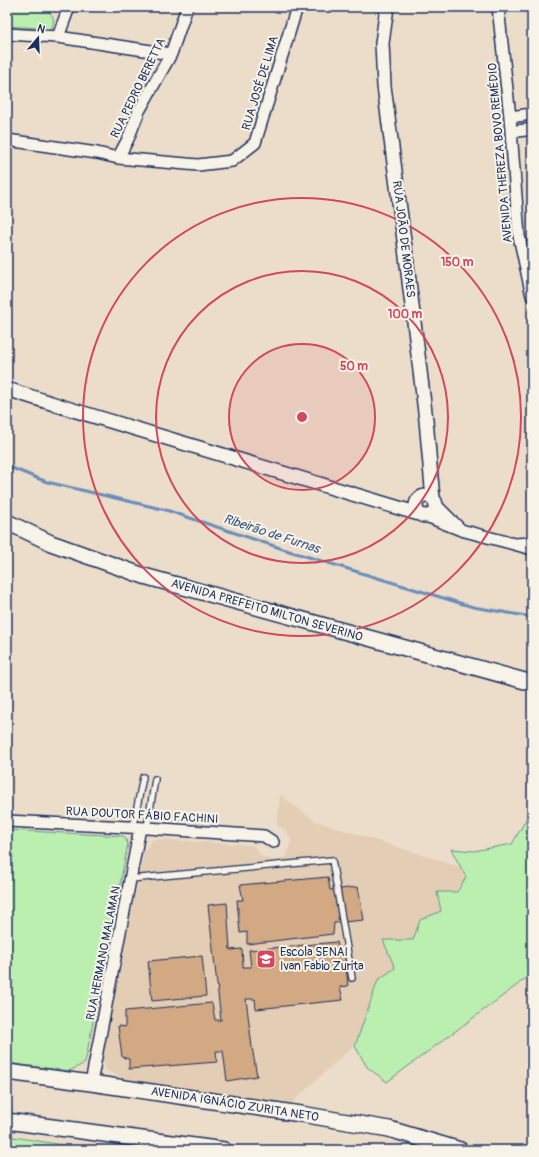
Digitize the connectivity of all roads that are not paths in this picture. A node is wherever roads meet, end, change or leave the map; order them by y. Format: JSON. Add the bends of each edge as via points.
{"nodes":[{"id":1,"x":69,"y":7,"type":"edge"},
{"id":2,"x":187,"y":7,"type":"edge"},
{"id":3,"x":297,"y":7,"type":"edge"},
{"id":4,"x":387,"y":7,"type":"edge"},
{"id":5,"x":498,"y":7,"type":"edge"},
{"id":6,"x":7,"y":34,"type":"edge"},
{"id":7,"x":58,"y":37,"type":"junction"},
{"id":8,"x":171,"y":54,"type":"junction"},
{"id":9,"x":532,"y":114,"type":"edge"},
{"id":10,"x":510,"y":117,"type":"junction"},
{"id":11,"x":532,"y":129,"type":"edge"},
{"id":12,"x":511,"y":132,"type":"junction"},
{"id":13,"x":7,"y":140,"type":"edge"},
{"id":14,"x":118,"y":158,"type":"junction"},
{"id":15,"x":532,"y":296,"type":"edge"},
{"id":16,"x":7,"y":388,"type":"edge"},
{"id":17,"x":427,"y":500,"type":"junction"},
{"id":18,"x":383,"y":504,"type":"junction"},
{"id":19,"x":423,"y":515,"type":"junction"},
{"id":20,"x":7,"y":522,"type":"edge"},
{"id":21,"x":461,"y":530,"type":"junction"},
{"id":22,"x":532,"y":543,"type":"edge"},
{"id":23,"x":514,"y":544,"type":"junction"},
{"id":24,"x":532,"y":549,"type":"edge"},
{"id":25,"x":532,"y":683,"type":"edge"},
{"id":26,"x":143,"y":777,"type":"dead end"},
{"id":27,"x":155,"y":779,"type":"dead end"},
{"id":28,"x":7,"y":821,"type":"edge"},
{"id":29,"x":140,"y":828,"type":"junction"},
{"id":30,"x":273,"y":842,"type":"dead end"},
{"id":31,"x":130,"y":880,"type":"junction"},
{"id":32,"x":352,"y":978,"type":"dead end"},
{"id":33,"x":7,"y":1072,"type":"edge"},
{"id":34,"x":91,"y":1083,"type":"junction"},
{"id":35,"x":7,"y":1121,"type":"edge"},
{"id":36,"x":441,"y":1145,"type":"junction"},
{"id":37,"x":224,"y":1150,"type":"edge"},
{"id":38,"x":426,"y":1150,"type":"edge"},
{"id":39,"x":460,"y":1150,"type":"edge"}],
"edges":[{"from":1,"to":7,"type":"street"},
{"from":2,"to":8,"type":"street","name":"RUA PEDRO BERETTA"},
{"from":3,"to":14,"type":"street","name":"RUA JOSÉ DE LIMA","via":[[255,143],[232,161],[198,164]]},
{"from":4,"to":17,"type":"street","name":"RUA JOÃO DE MORAES","via":[[382,43],[384,86],[431,470]]},
{"from":5,"to":10,"type":"street","name":"AVENIDA THEREZA BOVO REMÉDIO"},
{"from":6,"to":7,"type":"street"},
{"from":7,"to":8,"type":"street"},
{"from":8,"to":14,"type":"street","name":"RUA PEDRO BERETTA","via":[[139,111]]},
{"from":9,"to":10,"type":"street"},
{"from":10,"to":12,"type":"street","name":"AVENIDA THEREZA BOVO REMÉDIO"},
{"from":11,"to":12,"type":"street"},
{"from":12,"to":15,"type":"street","name":"AVENIDA THEREZA BOVO REMÉDIO","via":[[519,236]]},
{"from":13,"to":14,"type":"street","name":"RUA JOSÉ DE LIMA"},
{"from":16,"to":18,"type":"street"},
{"from":17,"to":18,"type":"street"},
{"from":17,"to":19,"type":"street","via":[[415,505]]},
{"from":17,"to":19,"type":"street","via":[[435,511],[430,516]]},
{"from":17,"to":21,"type":"street"},
{"from":18,"to":19,"type":"street"},
{"from":19,"to":21,"type":"street"},
{"from":20,"to":25,"type":"main road","name":"AVENIDA PREFEITO MILTON SEVERINO","via":[[51,544],[144,576]]},
{"from":21,"to":23,"type":"street"},
{"from":22,"to":23,"type":"street"},
{"from":23,"to":24,"type":"street"},
{"from":26,"to":29,"type":"lane"},
{"from":27,"to":29,"type":"lane"},
{"from":28,"to":29,"type":"street","name":"RUA DOUTOR FÁBIO FACHINI"},
{"from":29,"to":30,"type":"street","name":"RUA DOUTOR FÁBIO FACHINI","via":[[264,836]]},
{"from":29,"to":31,"type":"street","name":"RUA HERMANO MALAMAN"},
{"from":31,"to":32,"type":"lane","via":[[332,860]]},
{"from":31,"to":34,"type":"street","name":"RUA HERMANO MALAMAN"},
{"from":33,"to":34,"type":"main road","name":"AVENIDA IGNÁCIO ZURITA NETO"},
{"from":34,"to":36,"type":"main road","name":"AVENIDA IGNÁCIO ZURITA NETO","via":[[389,1129]]},
{"from":35,"to":37,"type":"main road"},
{"from":36,"to":38,"type":"main road"},
{"from":36,"to":39,"type":"main road","name":"AVENIDA IGNÁCIO ZURITA NETO"}]}
